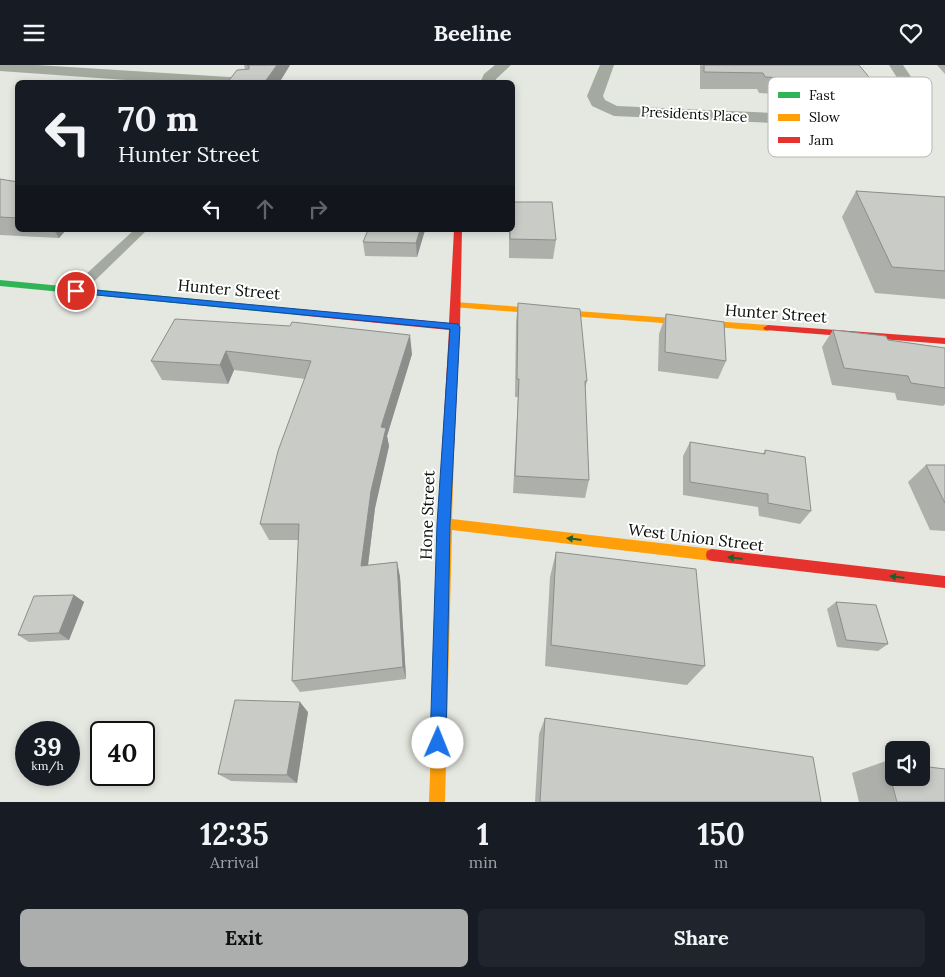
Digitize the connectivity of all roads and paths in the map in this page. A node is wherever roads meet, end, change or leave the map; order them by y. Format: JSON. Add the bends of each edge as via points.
{"nodes":[{"id":1,"x":504,"y":65,"type":"edge"},
{"id":2,"x":607,"y":65,"type":"edge"},
{"id":3,"x":896,"y":65,"type":"edge"},
{"id":4,"x":0,"y":67,"type":"edge"},
{"id":5,"x":904,"y":77,"type":"edge"},
{"id":6,"x":188,"y":80,"type":"edge"},
{"id":7,"x":488,"y":80,"type":"edge"},
{"id":8,"x":768,"y":118,"type":"edge"},
{"id":9,"x":139,"y":232,"type":"edge"},
{"id":10,"x":458,"y":232,"type":"edge"},
{"id":11,"x":0,"y":283,"type":"edge"},
{"id":12,"x":76,"y":291,"type":"junction"},
{"id":13,"x":455,"y":305,"type":"junction"},
{"id":14,"x":455,"y":327,"type":"junction"},
{"id":15,"x":945,"y":341,"type":"edge"},
{"id":16,"x":444,"y":524,"type":"junction"},
{"id":17,"x":945,"y":583,"type":"edge"},
{"id":18,"x":437,"y":802,"type":"edge"}],
"edges":[{"from":1,"to":7,"type":"street"},
{"from":2,"to":8,"type":"street","name":"Presidents Place","via":[[595,95],[598,103],[614,111]]},
{"from":3,"to":5,"type":"street","name":"Presidents Place"},
{"from":4,"to":6,"type":"street"},
{"from":9,"to":12,"type":"lane"},
{"from":10,"to":13,"type":"street","name":"Hone Street"},
{"from":11,"to":12,"type":"street","name":"Hunter Street"},
{"from":12,"to":14,"type":"street","name":"Hunter Street"},
{"from":13,"to":14,"type":"street","name":"Hone Street"},
{"from":13,"to":15,"type":"street","name":"Hunter Street"},
{"from":14,"to":16,"type":"street","name":"Hone Street"},
{"from":17,"to":16,"type":"street","name":"West Union Street","one_way":true},
{"from":16,"to":18,"type":"street","name":"Hone Street"}]}
